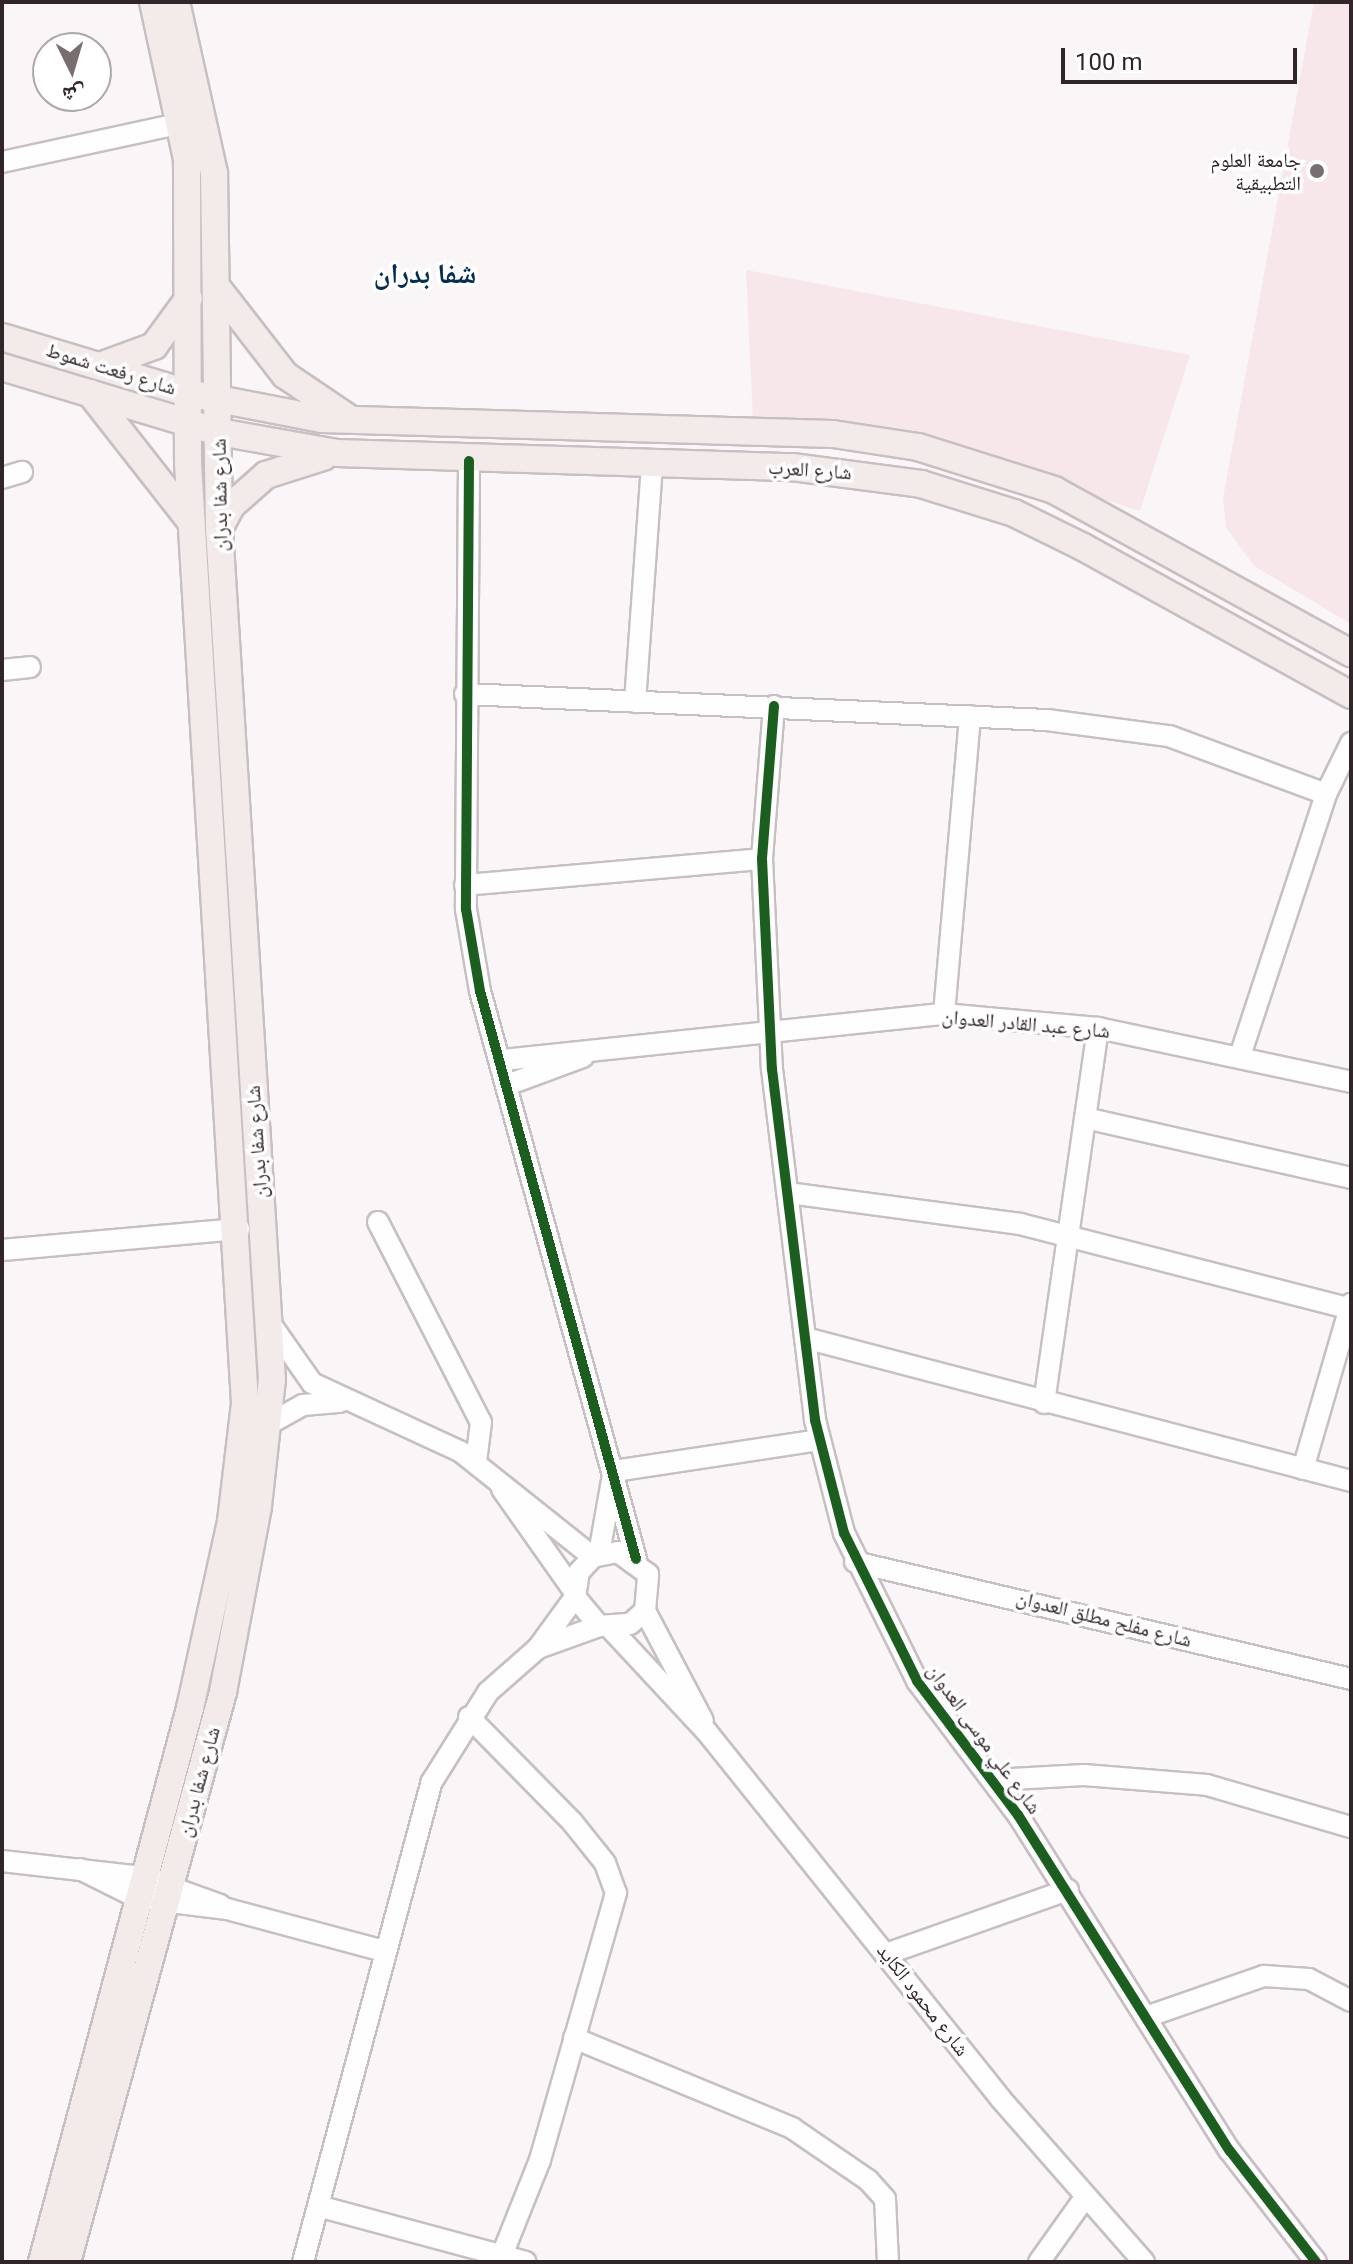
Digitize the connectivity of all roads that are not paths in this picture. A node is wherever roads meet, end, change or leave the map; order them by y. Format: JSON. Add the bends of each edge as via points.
{"nodes":[{"id":1,"x":153,"y":2,"type":"edge"},
{"id":2,"x":176,"y":2,"type":"edge"},
{"id":3,"x":182,"y":123,"type":"junction"},
{"id":4,"x":2,"y":162,"type":"edge"},
{"id":5,"x":219,"y":290,"type":"junction"},
{"id":6,"x":189,"y":298,"type":"junction"},
{"id":7,"x":2,"y":337,"type":"edge"},
{"id":8,"x":100,"y":366,"type":"junction"},
{"id":9,"x":2,"y":367,"type":"edge"},
{"id":10,"x":90,"y":393,"type":"junction"},
{"id":11,"x":187,"y":393,"type":"junction"},
{"id":12,"x":220,"y":400,"type":"junction"},
{"id":13,"x":187,"y":423,"type":"junction"},
{"id":14,"x":357,"y":423,"type":"junction"},
{"id":15,"x":219,"y":432,"type":"junction"},
{"id":16,"x":337,"y":453,"type":"junction"},
{"id":17,"x":469,"y":461,"type":"junction"},
{"id":18,"x":652,"y":464,"type":"junction"},
{"id":19,"x":191,"y":523,"type":"junction"},
{"id":20,"x":219,"y":529,"type":"junction"},
{"id":21,"x":1351,"y":653,"type":"edge"},
{"id":22,"x":30,"y":667,"type":"dead end"},
{"id":23,"x":2,"y":670,"type":"edge"},
{"id":24,"x":465,"y":694,"type":"junction"},
{"id":25,"x":1351,"y":695,"type":"edge"},
{"id":26,"x":635,"y":702,"type":"junction"},
{"id":27,"x":774,"y":706,"type":"junction"},
{"id":28,"x":970,"y":716,"type":"junction"},
{"id":29,"x":1351,"y":743,"type":"edge"},
{"id":30,"x":1326,"y":794,"type":"junction"},
{"id":31,"x":762,"y":859,"type":"junction"},
{"id":32,"x":465,"y":885,"type":"junction"},
{"id":33,"x":944,"y":1014,"type":"junction"},
{"id":34,"x":1098,"y":1028,"type":"junction"},
{"id":35,"x":769,"y":1029,"type":"junction"},
{"id":36,"x":602,"y":1049,"type":"junction"},
{"id":37,"x":1240,"y":1056,"type":"junction"},
{"id":38,"x":503,"y":1060,"type":"junction"},
{"id":39,"x":1351,"y":1082,"type":"edge"},
{"id":40,"x":510,"y":1084,"type":"junction"},
{"id":41,"x":1085,"y":1118,"type":"junction"},
{"id":42,"x":1351,"y":1178,"type":"edge"},
{"id":43,"x":788,"y":1193,"type":"junction"},
{"id":44,"x":378,"y":1222,"type":"dead end"},
{"id":45,"x":239,"y":1229,"type":"junction"},
{"id":46,"x":1066,"y":1238,"type":"junction"},
{"id":47,"x":2,"y":1250,"type":"edge"},
{"id":48,"x":1351,"y":1307,"type":"edge"},
{"id":49,"x":270,"y":1323,"type":"junction"},
{"id":50,"x":805,"y":1338,"type":"junction"},
{"id":51,"x":344,"y":1402,"type":"junction"},
{"id":52,"x":1044,"y":1403,"type":"junction"},
{"id":53,"x":267,"y":1425,"type":"junction"},
{"id":54,"x":819,"y":1440,"type":"junction"},
{"id":55,"x":476,"y":1462,"type":"junction"},
{"id":56,"x":1303,"y":1469,"type":"junction"},
{"id":57,"x":614,"y":1471,"type":"junction"},
{"id":58,"x":493,"y":1476,"type":"junction"},
{"id":59,"x":1351,"y":1481,"type":"edge"},
{"id":60,"x":596,"y":1555,"type":"junction"},
{"id":61,"x":636,"y":1559,"type":"junction"},
{"id":62,"x":855,"y":1562,"type":"junction"},
{"id":63,"x":574,"y":1594,"type":"junction"},
{"id":64,"x":645,"y":1611,"type":"junction"},
{"id":65,"x":605,"y":1627,"type":"junction"},
{"id":66,"x":538,"y":1648,"type":"junction"},
{"id":67,"x":1351,"y":1679,"type":"edge"},
{"id":68,"x":469,"y":1717,"type":"junction"},
{"id":69,"x":707,"y":1732,"type":"junction"},
{"id":70,"x":994,"y":1780,"type":"junction"},
{"id":71,"x":1351,"y":1827,"type":"edge"},
{"id":72,"x":2,"y":1861,"type":"edge"},
{"id":73,"x":140,"y":1887,"type":"junction"},
{"id":74,"x":1068,"y":1890,"type":"junction"},
{"id":75,"x":170,"y":1894,"type":"junction"},
{"id":76,"x":384,"y":1951,"type":"junction"},
{"id":77,"x":886,"y":1954,"type":"junction"},
{"id":78,"x":1351,"y":2001,"type":"edge"},
{"id":79,"x":1146,"y":2017,"type":"junction"},
{"id":80,"x":574,"y":2038,"type":"junction"},
{"id":81,"x":1084,"y":2199,"type":"junction"},
{"id":82,"x":318,"y":2206,"type":"junction"},
{"id":83,"x":502,"y":2255,"type":"junction"},
{"id":84,"x":42,"y":2262,"type":"edge"},
{"id":85,"x":67,"y":2262,"type":"edge"},
{"id":86,"x":303,"y":2262,"type":"edge"},
{"id":87,"x":526,"y":2262,"type":"edge"},
{"id":88,"x":888,"y":2262,"type":"edge"},
{"id":89,"x":1039,"y":2262,"type":"edge"},
{"id":90,"x":1144,"y":2262,"type":"edge"},
{"id":91,"x":1316,"y":2262,"type":"edge"}],
"edges":[{"from":1,"to":3,"type":"main road","name":"شارع شفا بدران"},
{"from":2,"to":5,"type":"main road","name":"شارع شفا بدران","via":[[214,173]]},
{"from":3,"to":4,"type":"street"},
{"from":3,"to":6,"type":"main road","name":"شارع شفا بدران"},
{"from":5,"to":12,"type":"main road","name":"شارع شفا بدران"},
{"from":5,"to":14,"type":"main road","via":[[285,375]]},
{"from":6,"to":8,"type":"main road","via":[[154,346]]},
{"from":6,"to":11,"type":"main road","name":"شارع شفا بدران"},
{"from":7,"to":8,"type":"main road","name":"شارع رفعت شموط"},
{"from":8,"to":11,"type":"main road","name":"شارع رفعت شموط"},
{"from":9,"to":10,"type":"main road","name":"شارع رفعت شموط"},
{"from":10,"to":13,"type":"main road","name":"شارع رفعت شموط"},
{"from":10,"to":19,"type":"main road"},
{"from":11,"to":12,"type":"main road","name":"شارع رفعت شموط"},
{"from":11,"to":13,"type":"main road","name":"شارع شفا بدران"},
{"from":12,"to":14,"type":"main road","name":"شارع العرب"},
{"from":12,"to":15,"type":"main road","name":"شارع شفا بدران"},
{"from":13,"to":15,"type":"main road","name":"شارع رفعت شموط"},
{"from":13,"to":19,"type":"main road","name":"شارع شفا بدران"},
{"from":14,"to":21,"type":"main road","name":"شارع العرب","via":[[833,434],[918,447],[1054,490]]},
{"from":15,"to":16,"type":"main road","name":"شارع العرب"},
{"from":15,"to":20,"type":"main road","name":"شارع شفا بدران"},
{"from":16,"to":17,"type":"main road","name":"شارع العرب"},
{"from":16,"to":20,"type":"main road","via":[[266,475],[232,505]]},
{"from":17,"to":18,"type":"main road","name":"شارع العرب"},
{"from":17,"to":24,"type":"street"},
{"from":18,"to":25,"type":"main road","name":"شارع العرب","via":[[830,469],[957,493],[1083,547]]},
{"from":18,"to":26,"type":"street"},
{"from":19,"to":45,"type":"main road","name":"شارع شفا بدران"},
{"from":20,"to":49,"type":"main road","name":"شارع شفا بدران"},
{"from":22,"to":23,"type":"street"},
{"from":24,"to":26,"type":"street"},
{"from":24,"to":32,"type":"street"},
{"from":26,"to":27,"type":"street"},
{"from":27,"to":28,"type":"street"},
{"from":27,"to":31,"type":"street","name":"شارع علي موسى العدوان"},
{"from":28,"to":30,"type":"street","via":[[1169,736]]},
{"from":28,"to":33,"type":"street"},
{"from":29,"to":30,"type":"street"},
{"from":30,"to":37,"type":"street"},
{"from":31,"to":32,"type":"street"},
{"from":31,"to":35,"type":"street","name":"شارع علي موسى العدوان"},
{"from":32,"to":38,"type":"street","via":[[480,991]]},
{"from":33,"to":34,"type":"street","name":"شارع عبد القادر العدوان"},
{"from":33,"to":35,"type":"street","name":"شارع عبد القادر العدوان"},
{"from":34,"to":37,"type":"street","name":"شارع عبد القادر العدوان"},
{"from":34,"to":41,"type":"street"},
{"from":35,"to":36,"type":"street","name":"شارع عبد القادر العدوان"},
{"from":35,"to":43,"type":"street","name":"شارع علي موسى العدوان"},
{"from":36,"to":38,"type":"street","name":"شارع عبد القادر العدوان"},
{"from":36,"to":40,"type":"street","name":"شارع عبد القادر العدوان"},
{"from":37,"to":39,"type":"street","name":"شارع عبد القادر العدوان"},
{"from":38,"to":40,"type":"street"},
{"from":40,"to":57,"type":"street"},
{"from":41,"to":42,"type":"street"},
{"from":41,"to":46,"type":"street"},
{"from":43,"to":46,"type":"street","via":[[996,1220]]},
{"from":43,"to":50,"type":"street","name":"شارع علي موسى العدوان"},
{"from":44,"to":55,"type":"street","via":[[413,1302],[481,1422]]},
{"from":45,"to":47,"type":"street"},
{"from":45,"to":73,"type":"main road","name":"شارع شفا بدران","via":[[246,1379],[231,1521],[190,1708]]},
{"from":46,"to":48,"type":"street"},
{"from":46,"to":52,"type":"street"},
{"from":48,"to":56,"type":"street"},
{"from":49,"to":51,"type":"street","via":[[299,1370]]},
{"from":49,"to":53,"type":"main road","name":"شارع شفا بدران"},
{"from":50,"to":52,"type":"street"},
{"from":50,"to":54,"type":"street","name":"شارع علي موسى العدوان"},
{"from":51,"to":53,"type":"street","via":[[303,1405]]},
{"from":51,"to":55,"type":"street"},
{"from":52,"to":56,"type":"street"},
{"from":53,"to":75,"type":"main road","name":"شارع شفا بدران","via":[[232,1652]]},
{"from":54,"to":57,"type":"street"},
{"from":54,"to":62,"type":"street","name":"شارع علي موسى العدوان"},
{"from":55,"to":58,"type":"street"},
{"from":56,"to":59,"type":"street"},
{"from":57,"to":60,"type":"street"},
{"from":57,"to":61,"type":"street"},
{"from":58,"to":60,"type":"street"},
{"from":58,"to":63,"type":"street"},
{"from":60,"to":61,"type":"street"},
{"from":60,"to":63,"type":"street"},
{"from":61,"to":64,"type":"street","via":[[648,1574]]},
{"from":62,"to":67,"type":"street","name":"شارع مفلح مطلق العدوان"},
{"from":62,"to":70,"type":"street","name":"شارع علي موسى العدوان","via":[[917,1681]]},
{"from":63,"to":65,"type":"street"},
{"from":63,"to":66,"type":"street"},
{"from":64,"to":65,"type":"street"},
{"from":64,"to":69,"type":"street","name":"شارع محمود الكايد"},
{"from":65,"to":66,"type":"street"},
{"from":65,"to":69,"type":"street","name":"شارع محمود الكايد"},
{"from":66,"to":68,"type":"street"},
{"from":68,"to":76,"type":"street","via":[[431,1783]]},
{"from":68,"to":80,"type":"street","via":[[573,1823],[613,1880],[613,1913]]},
{"from":69,"to":77,"type":"street","name":"شارع محمود الكايد"},
{"from":70,"to":71,"type":"street","via":[[1084,1775],[1207,1785]]},
{"from":70,"to":74,"type":"street","name":"شارع علي موسى العدوان"},
{"from":72,"to":73,"type":"street","via":[[80,1869]]},
{"from":73,"to":75,"type":"street"},
{"from":73,"to":84,"type":"main road","name":"شارع شفا بدران"},
{"from":74,"to":77,"type":"street"},
{"from":74,"to":79,"type":"street","name":"شارع علي موسى العدوان"},
{"from":75,"to":76,"type":"street"},
{"from":75,"to":85,"type":"main road","name":"شارع شفا بدران"},
{"from":76,"to":82,"type":"street"},
{"from":77,"to":81,"type":"street","name":"شارع محمود الكايد"},
{"from":78,"to":79,"type":"street","via":[[1309,1979],[1264,1976]]},
{"from":79,"to":91,"type":"street","name":"شارع علي موسى العدوان","via":[[1230,2151]]},
{"from":80,"to":83,"type":"street","via":[[540,2160]]},
{"from":80,"to":88,"type":"street","via":[[792,2128],[858,2173],[885,2199]]},
{"from":81,"to":89,"type":"street"},
{"from":81,"to":90,"type":"street","name":"شارع محمود الكايد"},
{"from":82,"to":83,"type":"street"},
{"from":82,"to":86,"type":"street"},
{"from":83,"to":87,"type":"street"}]}
